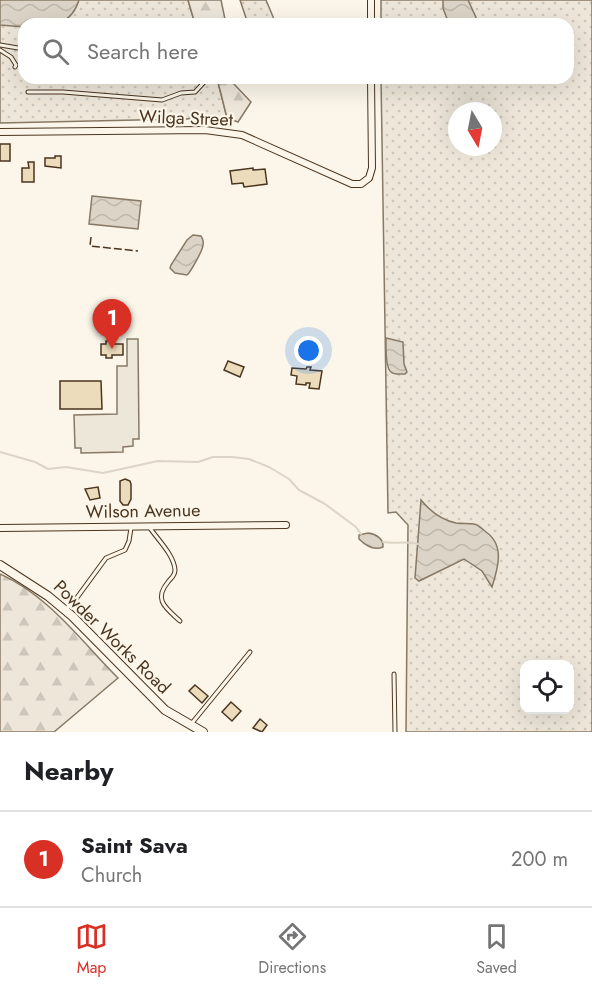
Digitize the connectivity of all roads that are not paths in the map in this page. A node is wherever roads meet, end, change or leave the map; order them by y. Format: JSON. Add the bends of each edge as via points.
{"nodes":[{"id":1,"x":371,"y":0,"type":"edge"},
{"id":2,"x":371,"y":18,"type":"edge"},
{"id":3,"x":0,"y":45,"type":"edge"},
{"id":4,"x":18,"y":48,"type":"edge"},
{"id":5,"x":0,"y":50,"type":"edge"},
{"id":6,"x":15,"y":67,"type":"dead end"},
{"id":7,"x":202,"y":84,"type":"edge"},
{"id":8,"x":371,"y":84,"type":"edge"},
{"id":9,"x":28,"y":92,"type":"dead end"},
{"id":10,"x":0,"y":132,"type":"edge"},
{"id":11,"x":286,"y":525,"type":"dead end"},
{"id":12,"x":132,"y":526,"type":"junction"},
{"id":13,"x":149,"y":526,"type":"junction"},
{"id":14,"x":0,"y":528,"type":"edge"},
{"id":15,"x":0,"y":565,"type":"edge"},
{"id":16,"x":65,"y":611,"type":"junction"},
{"id":17,"x":180,"y":621,"type":"dead end"},
{"id":18,"x":250,"y":652,"type":"dead end"},
{"id":19,"x":394,"y":674,"type":"dead end"},
{"id":20,"x":190,"y":725,"type":"junction"},
{"id":21,"x":203,"y":732,"type":"edge"},
{"id":22,"x":395,"y":732,"type":"edge"}],
"edges":[{"from":1,"to":2,"type":"street"},
{"from":3,"to":4,"type":"lane"},
{"from":5,"to":6,"type":"lane","via":[[14,60]]},
{"from":7,"to":9,"type":"lane","via":[[195,92],[162,100]]},
{"from":8,"to":10,"type":"street","name":"Wilga Street","via":[[372,168],[369,178],[361,184],[352,184],[227,132]]},
{"from":11,"to":13,"type":"street","name":"Wilson Avenue"},
{"from":12,"to":13,"type":"street","name":"Wilson Avenue"},
{"from":12,"to":14,"type":"street","name":"Wilson Avenue"},
{"from":12,"to":16,"type":"lane","via":[[125,550],[106,558]]},
{"from":13,"to":17,"type":"lane","via":[[175,570],[161,598]]},
{"from":15,"to":16,"type":"main road","name":"Powder Works Road"},
{"from":16,"to":20,"type":"main road","name":"Powder Works Road","via":[[165,710]]},
{"from":18,"to":20,"type":"lane"},
{"from":19,"to":22,"type":"lane"},
{"from":20,"to":21,"type":"main road","name":"Powder Works Road"}]}
